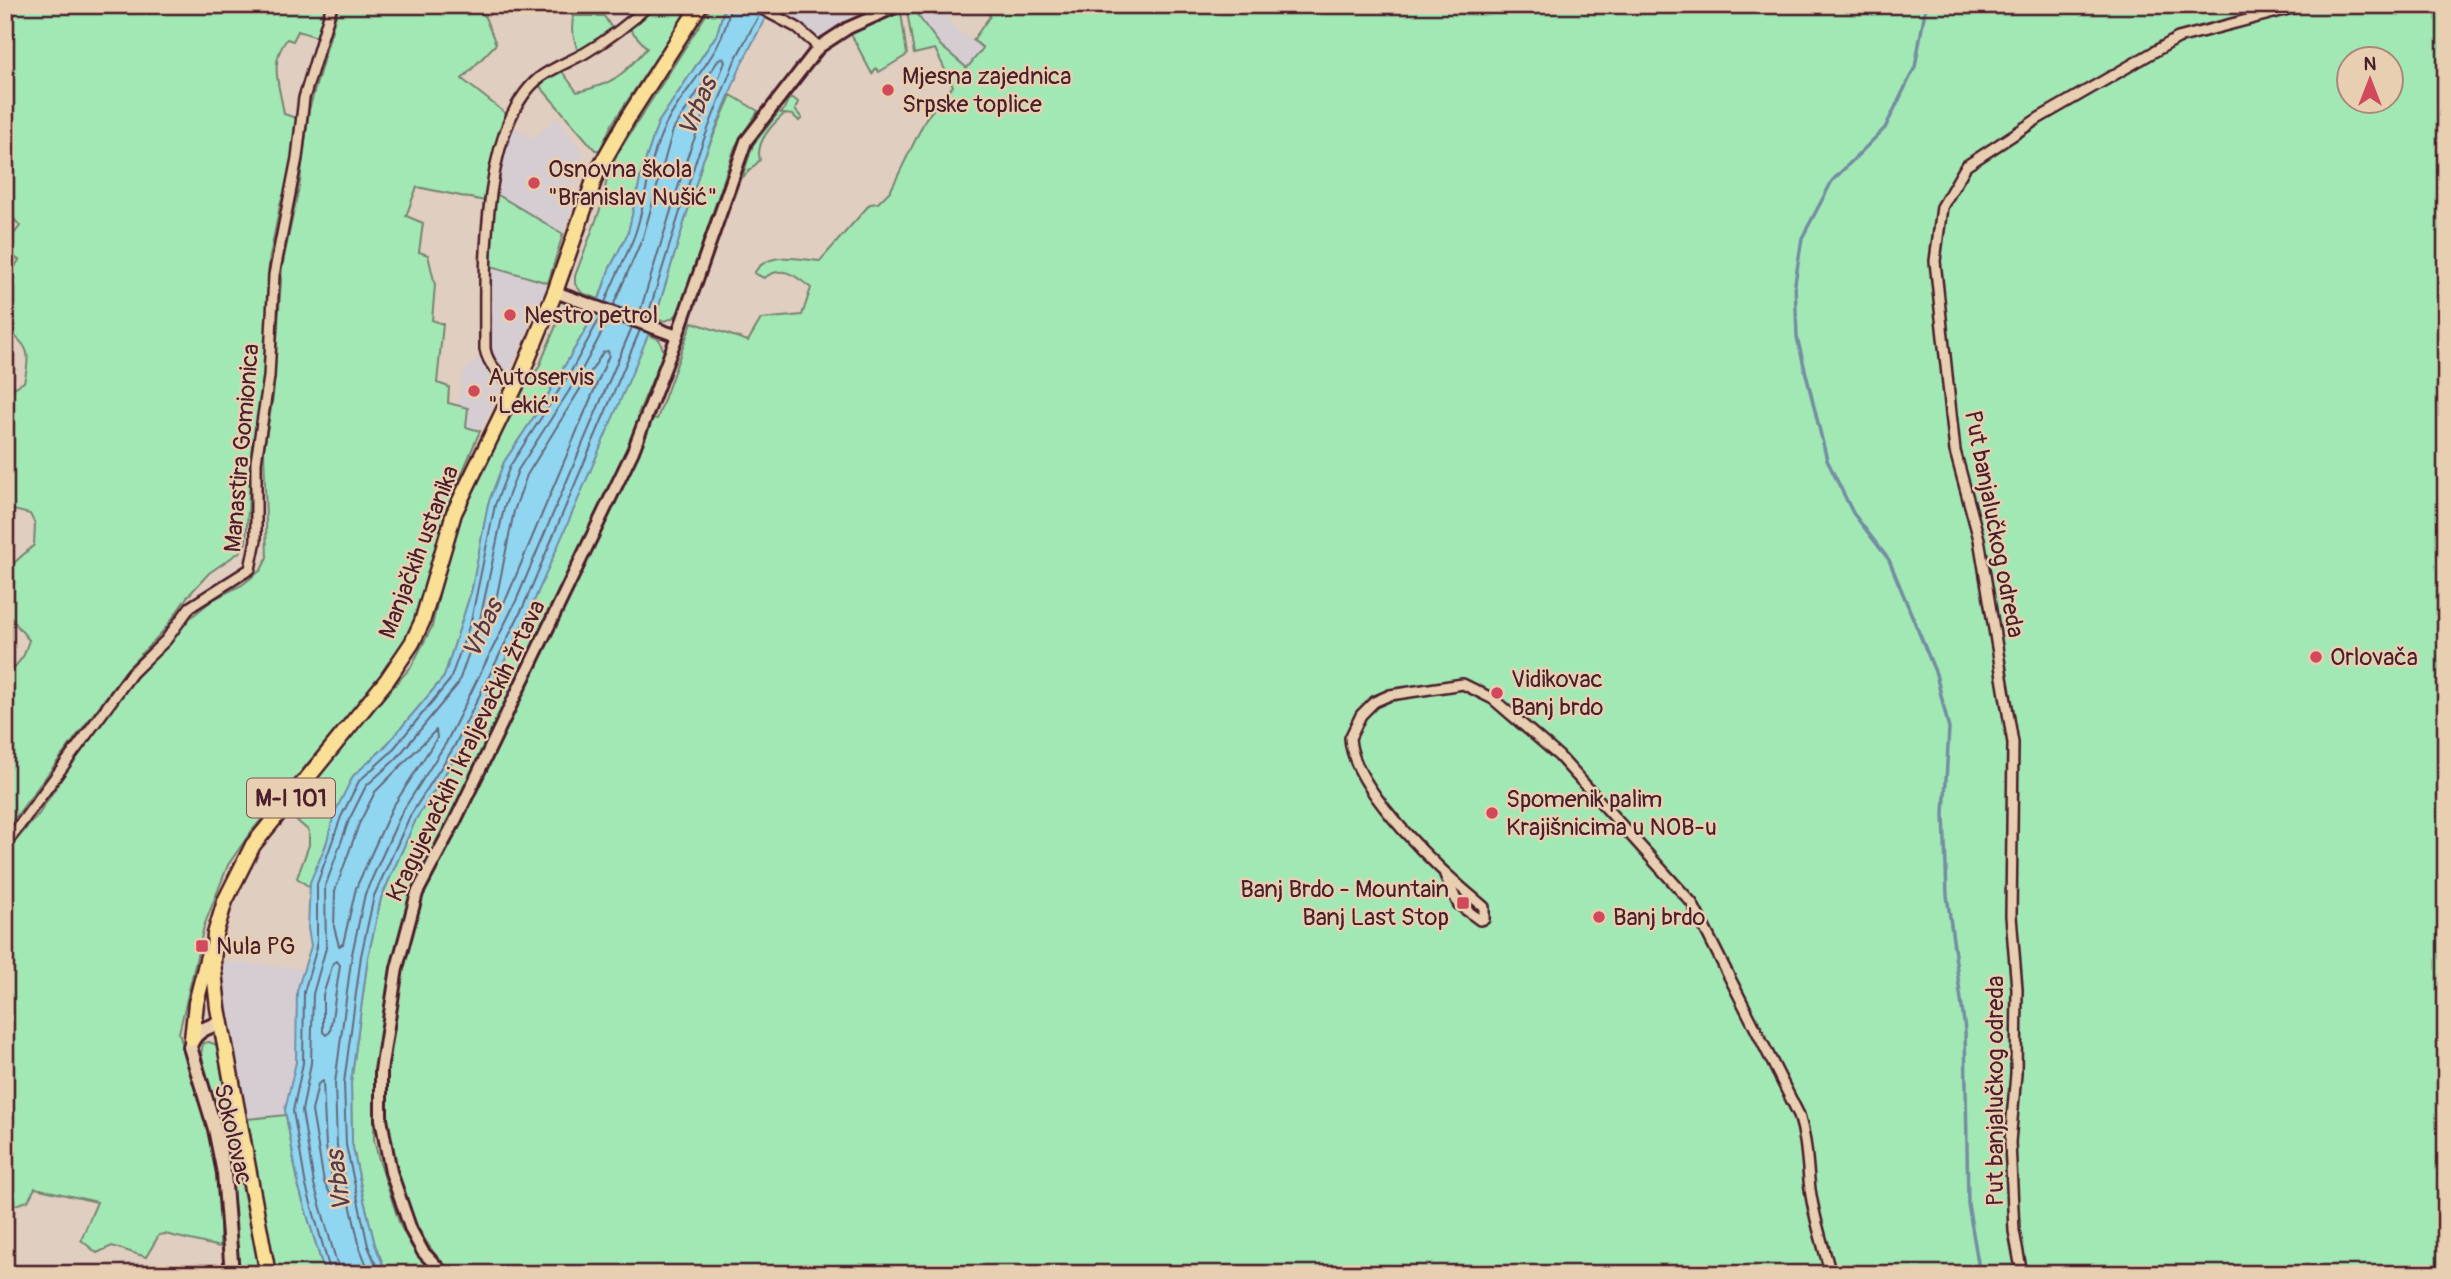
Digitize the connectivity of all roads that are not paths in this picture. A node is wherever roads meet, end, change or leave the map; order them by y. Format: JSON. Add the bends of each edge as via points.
{"nodes":[{"id":1,"x":332,"y":5,"type":"edge"},
{"id":2,"x":649,"y":5,"type":"edge"},
{"id":3,"x":700,"y":5,"type":"edge"},
{"id":4,"x":754,"y":5,"type":"edge"},
{"id":5,"x":900,"y":5,"type":"edge"},
{"id":6,"x":2304,"y":5,"type":"edge"},
{"id":7,"x":819,"y":47,"type":"junction"},
{"id":8,"x":555,"y":292,"type":"junction"},
{"id":9,"x":677,"y":336,"type":"junction"},
{"id":10,"x":516,"y":387,"type":"junction"},
{"id":11,"x":5,"y":845,"type":"edge"},
{"id":12,"x":1445,"y":875,"type":"junction"},
{"id":13,"x":215,"y":934,"type":"junction"},
{"id":14,"x":221,"y":1024,"type":"junction"},
{"id":15,"x":192,"y":1039,"type":"junction"},
{"id":16,"x":232,"y":1274,"type":"edge"},
{"id":17,"x":268,"y":1274,"type":"edge"},
{"id":18,"x":444,"y":1274,"type":"edge"},
{"id":19,"x":1831,"y":1274,"type":"edge"},
{"id":20,"x":2022,"y":1274,"type":"edge"}],
"edges":[{"from":1,"to":11,"type":"street","name":"Manastira Gomionica","via":[[304,99],[274,275],[269,377],[257,462],[256,540],[250,569],[190,607],[166,640],[132,673]]},
{"from":2,"to":10,"type":"street","via":[[610,39],[533,83],[499,154],[487,212],[485,349],[487,359]]},
{"from":3,"to":8,"type":"main road","name":"Manjačkih ustanika","number":"M-I 101","via":[[604,158]]},
{"from":4,"to":7,"type":"street"},
{"from":5,"to":7,"type":"street","name":"Kragujevačkih i kraljevačkih žrtava","via":[[848,27]]},
{"from":6,"to":20,"type":"street","name":"Put banjalučkog odreda","via":[[2179,38],[2039,118],[1966,166],[1942,207],[1935,261],[1955,451],[1979,539],[2013,743],[2011,916],[2017,989],[2010,1142],[2014,1231]]},
{"from":7,"to":9,"type":"street","name":"Kragujevačkih i kraljevačkih žrtava","via":[[741,151]]},
{"from":8,"to":9,"type":"street"},
{"from":8,"to":10,"type":"main road","name":"Manjačkih ustanika","number":"M-I 101"},
{"from":9,"to":18,"type":"street","name":"Kragujevačkih i kraljevačkih žrtava","via":[[633,451],[417,893],[405,930],[380,1071],[381,1119],[391,1172],[411,1230],[423,1252]]},
{"from":10,"to":13,"type":"main road","name":"Manjačkih ustanika","number":"M-I 101","via":[[454,513],[412,643],[253,845],[232,884]]},
{"from":12,"to":12,"type":"street","via":[[1458,904],[1485,919],[1484,907]]},
{"from":12,"to":19,"type":"street","via":[[1377,795],[1357,765],[1350,738],[1361,715],[1374,702],[1399,693],[1464,684],[1493,699],[1559,756],[1692,904],[1798,1115],[1807,1141],[1816,1218]]},
{"from":13,"to":14,"type":"main road","name":"Manjačkih ustanika","number":"M-I 101","via":[[213,962]]},
{"from":13,"to":15,"type":"main road","via":[[196,1003]]},
{"from":14,"to":15,"type":"main road","via":[[207,1027]]},
{"from":14,"to":17,"type":"main road","number":"M-I 101"},
{"from":15,"to":16,"type":"main road","name":"Sokolovac","via":[[191,1055],[210,1109],[224,1173]]}]}
